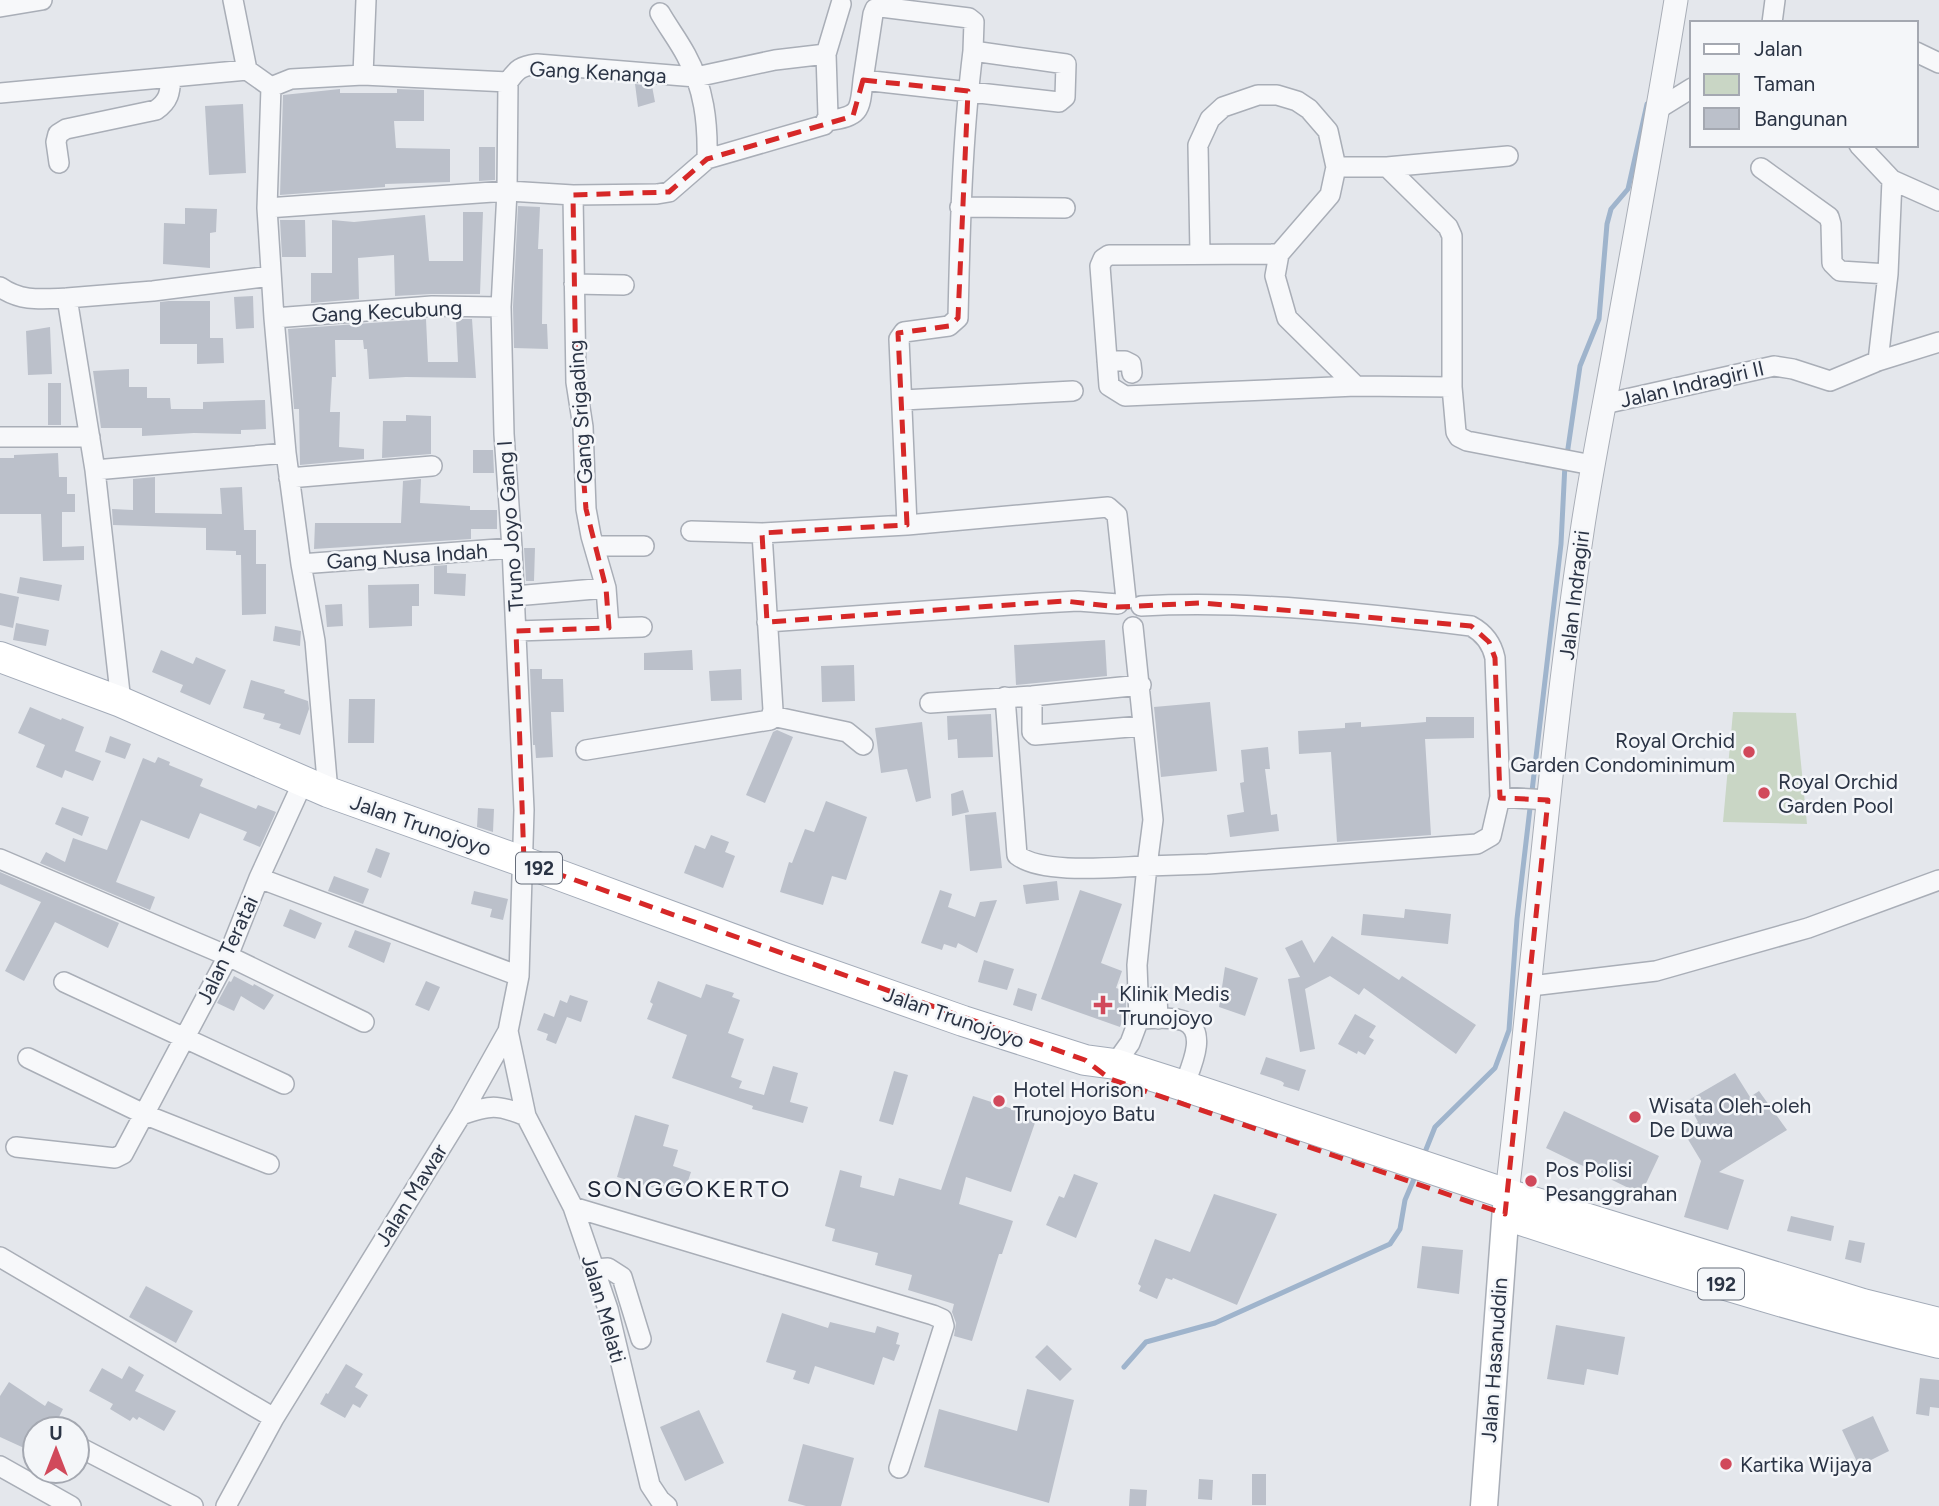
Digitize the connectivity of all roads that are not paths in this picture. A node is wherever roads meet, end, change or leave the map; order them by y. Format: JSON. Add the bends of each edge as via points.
{"nodes":[{"id":1,"x":42,"y":0,"type":"edge"},
{"id":2,"x":233,"y":0,"type":"edge"},
{"id":3,"x":366,"y":0,"type":"edge"},
{"id":4,"x":1676,"y":0,"type":"edge"},
{"id":5,"x":1776,"y":0,"type":"edge"},
{"id":6,"x":841,"y":4,"type":"dead end"},
{"id":7,"x":0,"y":6,"type":"edge"},
{"id":8,"x":660,"y":13,"type":"dead end"},
{"id":9,"x":1772,"y":21,"type":"edge"},
{"id":10,"x":973,"y":51,"type":"junction"},
{"id":11,"x":1918,"y":53,"type":"edge"},
{"id":12,"x":826,"y":54,"type":"junction"},
{"id":13,"x":1939,"y":63,"type":"edge"},
{"id":14,"x":247,"y":71,"type":"junction"},
{"id":15,"x":363,"y":75,"type":"junction"},
{"id":16,"x":696,"y":77,"type":"junction"},
{"id":17,"x":171,"y":78,"type":"junction"},
{"id":18,"x":863,"y":80,"type":"junction"},
{"id":19,"x":508,"y":82,"type":"junction"},
{"id":20,"x":271,"y":87,"type":"junction"},
{"id":21,"x":1690,"y":89,"type":"edge"},
{"id":22,"x":968,"y":91,"type":"junction"},
{"id":23,"x":0,"y":93,"type":"edge"},
{"id":24,"x":1658,"y":109,"type":"junction"},
{"id":25,"x":827,"y":121,"type":"junction"},
{"id":26,"x":1861,"y":147,"type":"edge"},
{"id":27,"x":1508,"y":156,"type":"dead end"},
{"id":28,"x":708,"y":159,"type":"junction"},
{"id":29,"x":59,"y":163,"type":"dead end"},
{"id":30,"x":1336,"y":167,"type":"junction"},
{"id":31,"x":1387,"y":167,"type":"junction"},
{"id":32,"x":1761,"y":168,"type":"dead end"},
{"id":33,"x":1892,"y":180,"type":"junction"},
{"id":34,"x":508,"y":191,"type":"junction"},
{"id":35,"x":573,"y":195,"type":"junction"},
{"id":36,"x":1939,"y":201,"type":"edge"},
{"id":37,"x":960,"y":207,"type":"junction"},
{"id":38,"x":268,"y":208,"type":"junction"},
{"id":39,"x":1065,"y":208,"type":"dead end"},
{"id":40,"x":1200,"y":254,"type":"junction"},
{"id":41,"x":1279,"y":254,"type":"junction"},
{"id":42,"x":1888,"y":274,"type":"junction"},
{"id":43,"x":271,"y":276,"type":"junction"},
{"id":44,"x":574,"y":284,"type":"junction"},
{"id":45,"x":624,"y":285,"type":"dead end"},
{"id":46,"x":0,"y":287,"type":"edge"},
{"id":47,"x":67,"y":298,"type":"junction"},
{"id":48,"x":501,"y":307,"type":"junction"},
{"id":49,"x":274,"y":318,"type":"junction"},
{"id":50,"x":1939,"y":342,"type":"edge"},
{"id":51,"x":1107,"y":361,"type":"junction"},
{"id":52,"x":1878,"y":361,"type":"junction"},
{"id":53,"x":1132,"y":373,"type":"dead end"},
{"id":54,"x":1356,"y":386,"type":"junction"},
{"id":55,"x":1452,"y":387,"type":"junction"},
{"id":56,"x":1073,"y":391,"type":"dead end"},
{"id":57,"x":903,"y":400,"type":"junction"},
{"id":58,"x":1604,"y":404,"type":"junction"},
{"id":59,"x":90,"y":437,"type":"junction"},
{"id":60,"x":0,"y":438,"type":"edge"},
{"id":61,"x":286,"y":453,"type":"junction"},
{"id":62,"x":1585,"y":463,"type":"junction"},
{"id":63,"x":432,"y":466,"type":"dead end"},
{"id":64,"x":95,"y":470,"type":"junction"},
{"id":65,"x":289,"y":478,"type":"junction"},
{"id":66,"x":907,"y":524,"type":"junction"},
{"id":67,"x":691,"y":531,"type":"dead end"},
{"id":68,"x":762,"y":533,"type":"junction"},
{"id":69,"x":594,"y":547,"type":"junction"},
{"id":70,"x":644,"y":547,"type":"dead end"},
{"id":71,"x":512,"y":548,"type":"junction"},
{"id":72,"x":301,"y":564,"type":"junction"},
{"id":73,"x":606,"y":588,"type":"junction"},
{"id":74,"x":515,"y":597,"type":"junction"},
{"id":75,"x":1129,"y":603,"type":"junction"},
{"id":76,"x":767,"y":622,"type":"junction"},
{"id":77,"x":642,"y":627,"type":"dead end"},
{"id":78,"x":609,"y":628,"type":"junction"},
{"id":79,"x":516,"y":631,"type":"junction"},
{"id":80,"x":0,"y":657,"type":"edge"},
{"id":81,"x":1140,"y":685,"type":"junction"},
{"id":82,"x":1032,"y":696,"type":"junction"},
{"id":83,"x":1005,"y":697,"type":"junction"},
{"id":84,"x":121,"y":702,"type":"junction"},
{"id":85,"x":930,"y":703,"type":"dead end"},
{"id":86,"x":772,"y":716,"type":"junction"},
{"id":87,"x":1143,"y":726,"type":"junction"},
{"id":88,"x":863,"y":746,"type":"dead end"},
{"id":89,"x":586,"y":750,"type":"dead end"},
{"id":90,"x":315,"y":787,"type":"junction"},
{"id":91,"x":1502,"y":798,"type":"junction"},
{"id":92,"x":1542,"y":801,"type":"junction"},
{"id":93,"x":0,"y":859,"type":"edge"},
{"id":94,"x":524,"y":862,"type":"junction"},
{"id":95,"x":1147,"y":866,"type":"junction"},
{"id":96,"x":259,"y":878,"type":"junction"},
{"id":97,"x":1939,"y":880,"type":"edge"},
{"id":98,"x":228,"y":956,"type":"junction"},
{"id":99,"x":519,"y":975,"type":"junction"},
{"id":100,"x":64,"y":982,"type":"dead end"},
{"id":101,"x":1531,"y":986,"type":"junction"},
{"id":102,"x":1157,"y":996,"type":"dead end"},
{"id":103,"x":1149,"y":1019,"type":"junction"},
{"id":104,"x":364,"y":1022,"type":"dead end"},
{"id":105,"x":508,"y":1031,"type":"junction"},
{"id":106,"x":186,"y":1036,"type":"junction"},
{"id":107,"x":28,"y":1058,"type":"dead end"},
{"id":108,"x":1085,"y":1060,"type":"junction"},
{"id":109,"x":1115,"y":1064,"type":"junction"},
{"id":110,"x":284,"y":1084,"type":"dead end"},
{"id":111,"x":1184,"y":1086,"type":"junction"},
{"id":112,"x":146,"y":1115,"type":"junction"},
{"id":113,"x":461,"y":1115,"type":"junction"},
{"id":114,"x":526,"y":1116,"type":"junction"},
{"id":115,"x":16,"y":1147,"type":"dead end"},
{"id":116,"x":269,"y":1164,"type":"dead end"},
{"id":117,"x":1419,"y":1174,"type":"junction"},
{"id":118,"x":1506,"y":1204,"type":"junction"},
{"id":119,"x":573,"y":1207,"type":"junction"},
{"id":120,"x":0,"y":1257,"type":"edge"},
{"id":121,"x":594,"y":1269,"type":"junction"},
{"id":122,"x":1939,"y":1322,"type":"edge"},
{"id":123,"x":641,"y":1339,"type":"dead end"},
{"id":124,"x":1939,"y":1343,"type":"edge"},
{"id":125,"x":274,"y":1418,"type":"junction"},
{"id":126,"x":91,"y":1453,"type":"edge"},
{"id":127,"x":0,"y":1466,"type":"edge"},
{"id":128,"x":900,"y":1468,"type":"dead end"},
{"id":129,"x":71,"y":1506,"type":"edge"},
{"id":130,"x":193,"y":1506,"type":"edge"},
{"id":131,"x":226,"y":1506,"type":"edge"},
{"id":132,"x":667,"y":1506,"type":"edge"},
{"id":133,"x":1484,"y":1506,"type":"edge"}],
"edges":[{"from":1,"to":7,"type":"street"},
{"from":2,"to":14,"type":"street"},
{"from":3,"to":15,"type":"street"},
{"from":4,"to":24,"type":"street","name":"Jalan Indragiri"},
{"from":5,"to":9,"type":"street"},
{"from":6,"to":12,"type":"street"},
{"from":8,"to":16,"type":"street"},
{"from":10,"to":18,"type":"street","via":[[974,22],[969,18],[878,7]]},
{"from":10,"to":22,"type":"street"},
{"from":10,"to":22,"type":"street","via":[[1066,64],[1065,97],[1059,102]]},
{"from":11,"to":13,"type":"street"},
{"from":12,"to":16,"type":"street","name":"Gang Kenanga"},
{"from":12,"to":25,"type":"street"},
{"from":14,"to":17,"type":"street"},
{"from":14,"to":20,"type":"street"},
{"from":15,"to":19,"type":"street"},
{"from":15,"to":20,"type":"street","via":[[291,79]]},
{"from":16,"to":19,"type":"street","name":"Gang Kenanga","via":[[537,64],[516,69]]},
{"from":16,"to":28,"type":"street","via":[[708,125]]},
{"from":17,"to":23,"type":"street"},
{"from":17,"to":29,"type":"street","via":[[170,95],[156,110],[58,134]]},
{"from":18,"to":22,"type":"street"},
{"from":18,"to":25,"type":"street","via":[[857,112]]},
{"from":19,"to":34,"type":"street","name":"Truno Joyo Gang I"},
{"from":20,"to":38,"type":"street"},
{"from":21,"to":24,"type":"street"},
{"from":22,"to":37,"type":"street"},
{"from":24,"to":58,"type":"street","name":"Jalan Indragiri"},
{"from":25,"to":28,"type":"street"},
{"from":26,"to":33,"type":"street"},
{"from":27,"to":31,"type":"street"},
{"from":28,"to":35,"type":"street","via":[[669,192]]},
{"from":30,"to":31,"type":"street"},
{"from":30,"to":40,"type":"street","via":[[1328,131],[1297,101],[1258,95],[1223,107],[1210,119],[1198,145]]},
{"from":30,"to":41,"type":"street","via":[[1325,202]]},
{"from":31,"to":55,"type":"street","via":[[1452,236]]},
{"from":32,"to":42,"type":"street","via":[[1829,218],[1834,268]]},
{"from":33,"to":36,"type":"street"},
{"from":33,"to":42,"type":"street"},
{"from":34,"to":35,"type":"street"},
{"from":34,"to":38,"type":"street"},
{"from":34,"to":48,"type":"street","name":"Truno Joyo Gang I"},
{"from":35,"to":44,"type":"street","name":"Gang Srigading"},
{"from":37,"to":39,"type":"street"},
{"from":37,"to":57,"type":"street","via":[[958,318],[948,326],[901,334]]},
{"from":38,"to":43,"type":"street"},
{"from":40,"to":41,"type":"street"},
{"from":40,"to":51,"type":"street","via":[[1109,255],[1103,259]]},
{"from":41,"to":54,"type":"street","via":[[1275,276],[1287,318]]},
{"from":42,"to":52,"type":"street"},
{"from":43,"to":47,"type":"street"},
{"from":43,"to":49,"type":"street"},
{"from":44,"to":45,"type":"street"},
{"from":44,"to":69,"type":"street","name":"Gang Srigading","via":[[576,382],[586,509]]},
{"from":46,"to":47,"type":"street","via":[[28,299]]},
{"from":47,"to":59,"type":"street"},
{"from":48,"to":49,"type":"street","name":"Gang Kecubung","via":[[432,306]]},
{"from":48,"to":71,"type":"street","name":"Truno Joyo Gang I","via":[[503,434]]},
{"from":49,"to":61,"type":"street"},
{"from":50,"to":52,"type":"street","name":"Jalan Indragiri II"},
{"from":51,"to":53,"type":"street","via":[[1125,361],[1131,364]]},
{"from":51,"to":54,"type":"street","via":[[1109,386],[1125,396]]},
{"from":52,"to":58,"type":"street","name":"Jalan Indragiri II","via":[[1830,381],[1784,366],[1762,367]]},
{"from":54,"to":55,"type":"street"},
{"from":55,"to":62,"type":"street","via":[[1456,432],[1467,442]]},
{"from":56,"to":57,"type":"street"},
{"from":57,"to":66,"type":"street"},
{"from":58,"to":62,"type":"street","name":"Jalan Indragiri"},
{"from":59,"to":60,"type":"street"},
{"from":59,"to":64,"type":"street"},
{"from":61,"to":64,"type":"street"},
{"from":61,"to":65,"type":"street"},
{"from":62,"to":92,"type":"street","name":"Jalan Indragiri"},
{"from":63,"to":65,"type":"street"},
{"from":64,"to":84,"type":"street"},
{"from":65,"to":72,"type":"street"},
{"from":66,"to":68,"type":"street"},
{"from":66,"to":75,"type":"street","via":[[1108,507],[1117,514]]},
{"from":67,"to":68,"type":"street"},
{"from":68,"to":76,"type":"street"},
{"from":69,"to":70,"type":"street"},
{"from":69,"to":73,"type":"street","name":"Gang Srigading"},
{"from":71,"to":72,"type":"street","name":"Gang Nusa Indah"},
{"from":71,"to":74,"type":"street","name":"Truno Joyo Gang I"},
{"from":72,"to":90,"type":"street","via":[[315,641]]},
{"from":73,"to":74,"type":"street"},
{"from":73,"to":78,"type":"street","name":"Gang Srigading"},
{"from":74,"to":79,"type":"street","name":"Truno Joyo Gang I"},
{"from":75,"to":76,"type":"street","via":[[1041,603]]},
{"from":75,"to":81,"type":"street","via":[[1115,612],[1117,621],[1133,627]]},
{"from":75,"to":91,"type":"street","via":[[1244,604],[1479,630],[1495,658]]},
{"from":76,"to":86,"type":"street"},
{"from":77,"to":78,"type":"street"},
{"from":78,"to":79,"type":"street"},
{"from":79,"to":94,"type":"street","name":"Truno Joyo Gang I"},
{"from":80,"to":84,"type":"main road","name":"Jalan Trunojoyo","number":"192"},
{"from":81,"to":82,"type":"street"},
{"from":81,"to":87,"type":"street"},
{"from":82,"to":83,"type":"street"},
{"from":82,"to":87,"type":"street","via":[[1035,735]]},
{"from":83,"to":85,"type":"street"},
{"from":83,"to":95,"type":"street","via":[[1017,855],[1053,867]]},
{"from":84,"to":90,"type":"main road","name":"Jalan Trunojoyo","number":"192"},
{"from":86,"to":88,"type":"street","via":[[847,732]]},
{"from":86,"to":89,"type":"street"},
{"from":87,"to":95,"type":"street","via":[[1153,820]]},
{"from":90,"to":94,"type":"main road","name":"Jalan Trunojoyo","number":"192"},
{"from":90,"to":96,"type":"street","name":"Jalan Teratai"},
{"from":91,"to":92,"type":"street"},
{"from":91,"to":95,"type":"street","via":[[1491,836],[1478,844]]},
{"from":92,"to":101,"type":"street","name":"Jalan Indragiri"},
{"from":93,"to":98,"type":"street"},
{"from":94,"to":99,"type":"street","name":"Jalan Mawar"},
{"from":94,"to":108,"type":"main road","name":"Jalan Trunojoyo","number":"192","via":[[784,958]]},
{"from":95,"to":103,"type":"street","via":[[1137,965]]},
{"from":96,"to":98,"type":"street","name":"Jalan Teratai"},
{"from":96,"to":99,"type":"street"},
{"from":97,"to":101,"type":"street","via":[[1808,928],[1656,971]]},
{"from":98,"to":104,"type":"street"},
{"from":98,"to":106,"type":"street","name":"Jalan Teratai"},
{"from":99,"to":105,"type":"street","name":"Jalan Mawar"},
{"from":100,"to":106,"type":"street"},
{"from":101,"to":118,"type":"street","name":"Jalan Indragiri"},
{"from":102,"to":103,"type":"street"},
{"from":103,"to":109,"type":"street"},
{"from":103,"to":111,"type":"street","via":[[1185,1021],[1192,1026],[1194,1061]]},
{"from":105,"to":113,"type":"street","name":"Jalan Mawar"},
{"from":105,"to":114,"type":"street","name":"Jalan Melati"},
{"from":106,"to":110,"type":"street"},
{"from":106,"to":112,"type":"street","name":"Jalan Teratai"},
{"from":107,"to":112,"type":"street"},
{"from":108,"to":109,"type":"main road","name":"Jalan Trunojoyo","number":"192"},
{"from":108,"to":117,"type":"main road","name":"Jalan Trunojoyo","number":"192","via":[[1110,1079]]},
{"from":109,"to":111,"type":"main road","name":"Jalan Trunojoyo","number":"192"},
{"from":111,"to":117,"type":"main road","name":"Jalan Trunojoyo","number":"192"},
{"from":112,"to":115,"type":"street","name":"Jalan Teratai","via":[[119,1157]]},
{"from":112,"to":116,"type":"street"},
{"from":113,"to":114,"type":"street","via":[[491,1105]]},
{"from":113,"to":125,"type":"street","name":"Jalan Mawar"},
{"from":114,"to":119,"type":"street","name":"Jalan Melati"},
{"from":117,"to":118,"type":"main road","name":"Jalan Trunojoyo","number":"192"},
{"from":118,"to":122,"type":"main road","number":"192"},
{"from":118,"to":124,"type":"main road","number":"192","via":[[1668,1269]]},
{"from":118,"to":133,"type":"main road","name":"Jalan Hasanuddin"},
{"from":119,"to":121,"type":"street","name":"Jalan Melati"},
{"from":119,"to":128,"type":"street","via":[[942,1319],[944,1326]]},
{"from":120,"to":125,"type":"street"},
{"from":121,"to":123,"type":"street","via":[[608,1268],[622,1277]]},
{"from":121,"to":132,"type":"street","name":"Jalan Melati","via":[[650,1485]]},
{"from":125,"to":131,"type":"street","name":"Jalan Mawar"},
{"from":126,"to":130,"type":"street"},
{"from":127,"to":129,"type":"street"}]}
